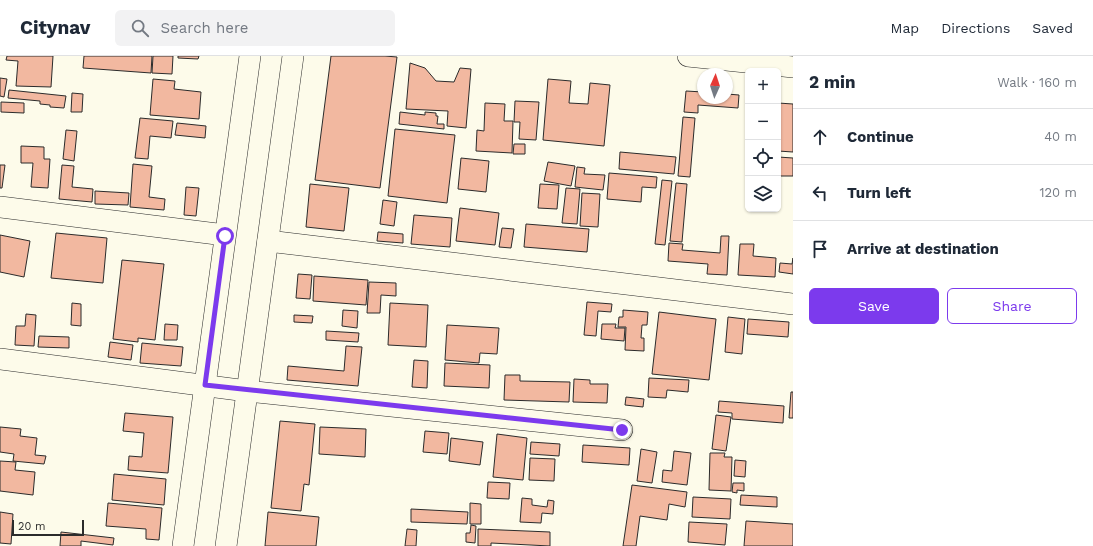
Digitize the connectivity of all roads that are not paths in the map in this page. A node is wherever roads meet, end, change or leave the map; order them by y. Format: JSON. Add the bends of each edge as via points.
{"nodes":[{"id":1,"x":250,"y":56,"type":"edge"},
{"id":2,"x":293,"y":56,"type":"edge"},
{"id":3,"x":688,"y":56,"type":"edge"},
{"id":4,"x":793,"y":67,"type":"edge"},
{"id":5,"x":0,"y":207,"type":"edge"},
{"id":6,"x":225,"y":236,"type":"junction"},
{"id":7,"x":268,"y":241,"type":"junction"},
{"id":8,"x":793,"y":304,"type":"edge"},
{"id":9,"x":0,"y":359,"type":"edge"},
{"id":10,"x":205,"y":385,"type":"junction"},
{"id":11,"x":247,"y":391,"type":"junction"},
{"id":12,"x":622,"y":430,"type":"dead end"},
{"id":13,"x":183,"y":546,"type":"edge"},
{"id":14,"x":226,"y":546,"type":"edge"}],
"edges":[{"from":1,"to":6,"type":"street"},
{"from":2,"to":7,"type":"street"},
{"from":3,"to":4,"type":"street"},
{"from":5,"to":6,"type":"street"},
{"from":6,"to":10,"type":"street"},
{"from":7,"to":8,"type":"street"},
{"from":7,"to":11,"type":"street"},
{"from":9,"to":10,"type":"street"},
{"from":10,"to":11,"type":"street"},
{"from":10,"to":13,"type":"street"},
{"from":11,"to":12,"type":"street"},
{"from":11,"to":14,"type":"street"}]}
